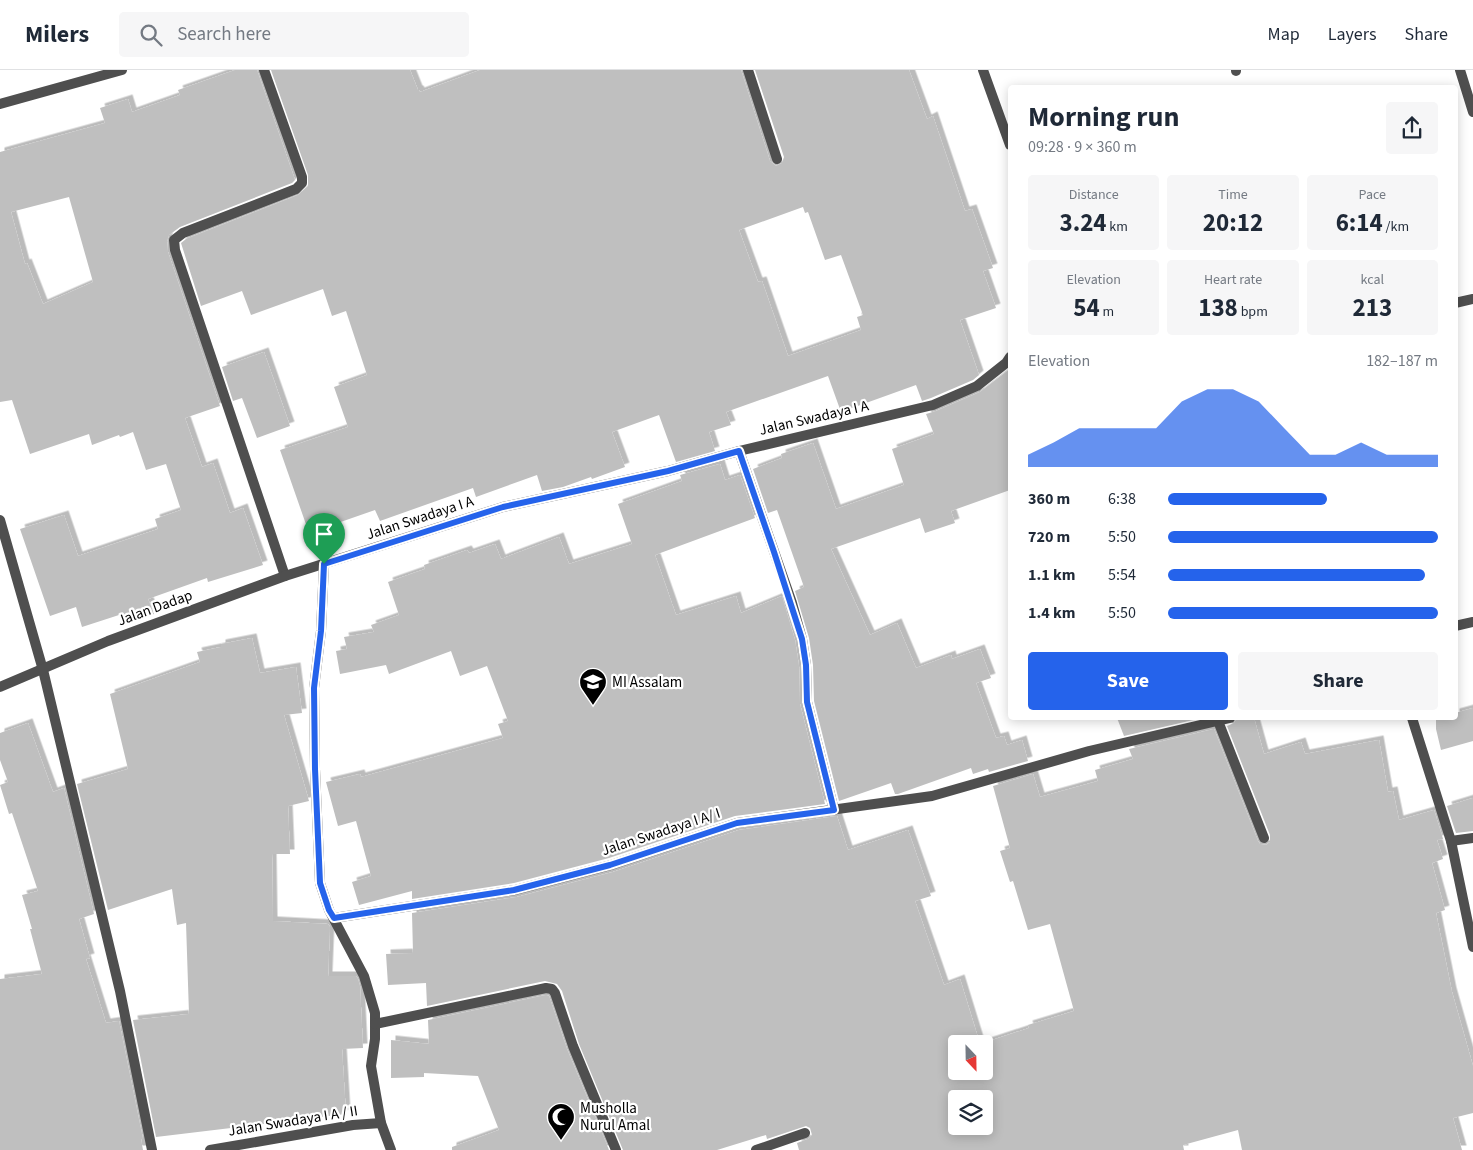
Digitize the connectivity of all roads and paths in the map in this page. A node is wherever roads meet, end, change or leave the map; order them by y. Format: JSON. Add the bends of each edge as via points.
{"nodes":[{"id":1,"x":122,"y":70,"type":"edge"},
{"id":2,"x":264,"y":70,"type":"edge"},
{"id":3,"x":748,"y":70,"type":"edge"},
{"id":4,"x":983,"y":70,"type":"edge"},
{"id":5,"x":1460,"y":70,"type":"edge"},
{"id":6,"x":0,"y":104,"type":"edge"},
{"id":7,"x":1473,"y":112,"type":"edge"},
{"id":8,"x":1008,"y":139,"type":"edge"},
{"id":9,"x":777,"y":159,"type":"dead end"},
{"id":10,"x":1473,"y":299,"type":"edge"},
{"id":11,"x":1458,"y":303,"type":"edge"},
{"id":12,"x":1008,"y":360,"type":"edge"},
{"id":13,"x":739,"y":451,"type":"junction"},
{"id":14,"x":0,"y":520,"type":"edge"},
{"id":15,"x":324,"y":564,"type":"junction"},
{"id":16,"x":285,"y":576,"type":"junction"},
{"id":17,"x":1473,"y":622,"type":"edge"},
{"id":18,"x":1458,"y":625,"type":"edge"},
{"id":19,"x":43,"y":670,"type":"junction"},
{"id":20,"x":0,"y":687,"type":"edge"},
{"id":21,"x":1222,"y":720,"type":"edge"},
{"id":22,"x":1413,"y":720,"type":"edge"},
{"id":23,"x":1218,"y":721,"type":"junction"},
{"id":24,"x":834,"y":810,"type":"junction"},
{"id":25,"x":1264,"y":838,"type":"dead end"},
{"id":26,"x":1473,"y":838,"type":"edge"},
{"id":27,"x":1451,"y":841,"type":"junction"},
{"id":28,"x":334,"y":918,"type":"junction"},
{"id":29,"x":1473,"y":947,"type":"edge"},
{"id":30,"x":376,"y":1024,"type":"junction"},
{"id":31,"x":381,"y":1124,"type":"junction"},
{"id":32,"x":805,"y":1133,"type":"dead end"},
{"id":33,"x":152,"y":1150,"type":"edge"},
{"id":34,"x":210,"y":1150,"type":"edge"},
{"id":35,"x":391,"y":1150,"type":"edge"},
{"id":36,"x":616,"y":1150,"type":"edge"},
{"id":37,"x":756,"y":1150,"type":"edge"}],
"edges":[{"from":1,"to":6,"type":"street"},
{"from":2,"to":16,"type":"street","via":[[302,183],[296,189],[183,233],[174,240],[174,250]]},
{"from":3,"to":9,"type":"street"},
{"from":4,"to":8,"type":"street"},
{"from":5,"to":7,"type":"street"},
{"from":10,"to":11,"type":"street"},
{"from":12,"to":13,"type":"street","name":"Jalan Swadaya I A","via":[[977,386],[933,405]]},
{"from":13,"to":15,"type":"street","name":"Jalan Swadaya I A","via":[[668,471],[503,507]]},
{"from":13,"to":24,"type":"street","via":[[802,639],[807,702]]},
{"from":14,"to":19,"type":"street"},
{"from":15,"to":16,"type":"street","name":"Jalan Dadap"},
{"from":15,"to":28,"type":"street","via":[[314,688],[315,769],[320,883]]},
{"from":16,"to":19,"type":"street","name":"Jalan Dadap","via":[[108,641]]},
{"from":17,"to":18,"type":"street"},
{"from":19,"to":20,"type":"street","name":"Jalan Dadap"},
{"from":19,"to":33,"type":"street","via":[[120,991]]},
{"from":21,"to":23,"type":"street","name":"Jalan Swadaya I A/ I"},
{"from":22,"to":27,"type":"street"},
{"from":23,"to":24,"type":"street","name":"Jalan Swadaya I A/ I","via":[[1089,751],[932,796]]},
{"from":23,"to":25,"type":"street"},
{"from":24,"to":28,"type":"street","name":"Jalan Swadaya I A/ I","via":[[737,823],[610,865],[514,890]]},
{"from":26,"to":27,"type":"street"},
{"from":27,"to":29,"type":"street"},
{"from":28,"to":30,"type":"street","via":[[364,976],[376,1013]]},
{"from":30,"to":31,"type":"street","via":[[372,1066]]},
{"from":30,"to":36,"type":"street","via":[[552,989]]},
{"from":31,"to":34,"type":"street","name":"Jalan Swadaya I A / II","via":[[353,1124]]},
{"from":31,"to":35,"type":"street"},
{"from":32,"to":37,"type":"street"}]}
